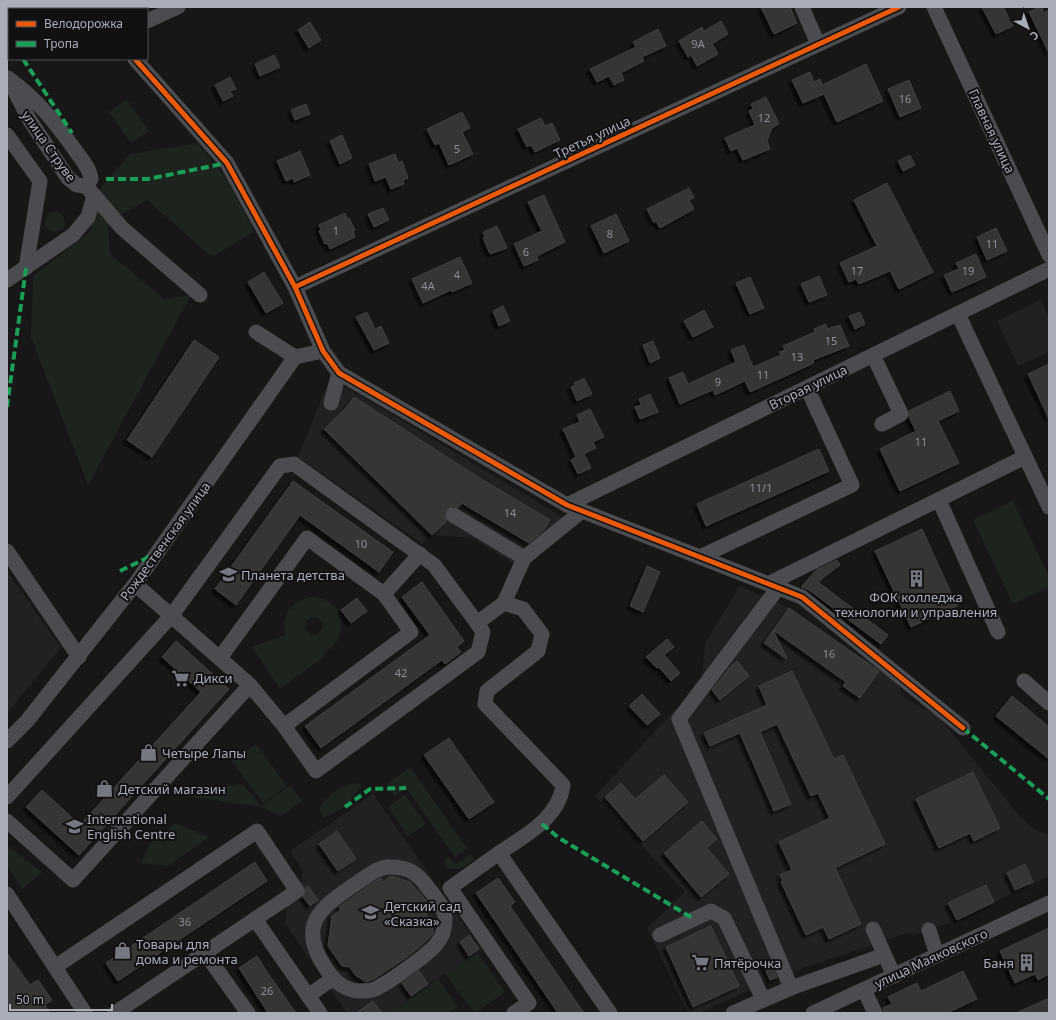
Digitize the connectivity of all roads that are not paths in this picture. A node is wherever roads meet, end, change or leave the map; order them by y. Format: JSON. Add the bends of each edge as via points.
{"nodes":[{"id":1,"x":178,"y":7,"type":"edge"},
{"id":2,"x":802,"y":7,"type":"edge"},
{"id":3,"x":899,"y":7,"type":"edge"},
{"id":4,"x":934,"y":7,"type":"edge"},
{"id":5,"x":869,"y":13,"type":"edge"},
{"id":6,"x":148,"y":21,"type":"edge"},
{"id":7,"x":818,"y":44,"type":"junction"},
{"id":8,"x":136,"y":60,"type":"edge"},
{"id":9,"x":8,"y":77,"type":"edge"},
{"id":10,"x":7,"y":135,"type":"edge"},
{"id":11,"x":90,"y":191,"type":"junction"},
{"id":12,"x":1049,"y":255,"type":"edge"},
{"id":13,"x":26,"y":268,"type":"junction"},
{"id":14,"x":1049,"y":269,"type":"edge"},
{"id":15,"x":7,"y":280,"type":"edge"},
{"id":16,"x":295,"y":287,"type":"junction"},
{"id":17,"x":200,"y":295,"type":"dead end"},
{"id":18,"x":958,"y":314,"type":"junction"},
{"id":19,"x":256,"y":332,"type":"dead end"},
{"id":20,"x":323,"y":351,"type":"junction"},
{"id":21,"x":873,"y":355,"type":"junction"},
{"id":22,"x":295,"y":357,"type":"junction"},
{"id":23,"x":340,"y":373,"type":"junction"},
{"id":24,"x":807,"y":388,"type":"junction"},
{"id":25,"x":331,"y":403,"type":"dead end"},
{"id":26,"x":882,"y":424,"type":"dead end"},
{"id":27,"x":1025,"y":457,"type":"junction"},
{"id":28,"x":938,"y":500,"type":"junction"},
{"id":29,"x":567,"y":505,"type":"junction"},
{"id":30,"x":1049,"y":507,"type":"edge"},
{"id":31,"x":582,"y":511,"type":"junction"},
{"id":32,"x":453,"y":515,"type":"dead end"},
{"id":33,"x":7,"y":552,"type":"edge"},
{"id":34,"x":420,"y":554,"type":"junction"},
{"id":35,"x":524,"y":558,"type":"junction"},
{"id":36,"x":700,"y":558,"type":"junction"},
{"id":37,"x":135,"y":584,"type":"junction"},
{"id":38,"x":773,"y":586,"type":"junction"},
{"id":39,"x":384,"y":594,"type":"junction"},
{"id":40,"x":504,"y":604,"type":"junction"},
{"id":41,"x":172,"y":615,"type":"junction"},
{"id":42,"x":477,"y":624,"type":"junction"},
{"id":43,"x":998,"y":632,"type":"dead end"},
{"id":44,"x":79,"y":657,"type":"junction"},
{"id":45,"x":220,"y":658,"type":"junction"},
{"id":46,"x":1024,"y":681,"type":"dead end"},
{"id":47,"x":250,"y":685,"type":"junction"},
{"id":48,"x":1049,"y":703,"type":"edge"},
{"id":49,"x":284,"y":726,"type":"junction"},
{"id":50,"x":962,"y":728,"type":"dead end"},
{"id":51,"x":7,"y":741,"type":"edge"},
{"id":52,"x":7,"y":797,"type":"edge"},
{"id":53,"x":7,"y":821,"type":"edge"},
{"id":54,"x":499,"y":853,"type":"junction"},
{"id":55,"x":7,"y":894,"type":"edge"},
{"id":56,"x":455,"y":894,"type":"junction"},
{"id":57,"x":1049,"y":903,"type":"edge"},
{"id":58,"x":440,"y":904,"type":"junction"},
{"id":59,"x":255,"y":919,"type":"junction"},
{"id":60,"x":873,"y":929,"type":"dead end"},
{"id":61,"x":929,"y":930,"type":"dead end"},
{"id":62,"x":660,"y":935,"type":"dead end"},
{"id":63,"x":205,"y":953,"type":"junction"},
{"id":64,"x":884,"y":955,"type":"junction"},
{"id":65,"x":937,"y":956,"type":"junction"},
{"id":66,"x":55,"y":967,"type":"junction"},
{"id":67,"x":894,"y":976,"type":"junction"},
{"id":68,"x":332,"y":979,"type":"junction"},
{"id":69,"x":791,"y":988,"type":"junction"},
{"id":70,"x":864,"y":990,"type":"junction"},
{"id":71,"x":308,"y":996,"type":"junction"},
{"id":72,"x":763,"y":999,"type":"junction"},
{"id":73,"x":85,"y":1013,"type":"edge"},
{"id":74,"x":115,"y":1013,"type":"edge"},
{"id":75,"x":248,"y":1013,"type":"edge"},
{"id":76,"x":320,"y":1013,"type":"edge"},
{"id":77,"x":514,"y":1013,"type":"edge"},
{"id":78,"x":610,"y":1013,"type":"edge"},
{"id":79,"x":733,"y":1013,"type":"edge"},
{"id":80,"x":813,"y":1013,"type":"edge"},
{"id":81,"x":875,"y":1013,"type":"edge"}],
"edges":[{"from":1,"to":6,"type":"street"},
{"from":2,"to":7,"type":"street"},
{"from":3,"to":5,"type":"street","name":"Третья улица"},
{"from":4,"to":12,"type":"street","name":"Главная улица"},
{"from":5,"to":7,"type":"street","name":"Третья улица"},
{"from":7,"to":16,"type":"street","name":"Третья улица"},
{"from":8,"to":16,"type":"street","via":[[227,163]]},
{"from":9,"to":11,"type":"street","name":"улица Струве","via":[[29,119],[68,178],[77,186]]},
{"from":9,"to":11,"type":"street","name":"улица Струве","via":[[25,90],[55,122],[88,169]]},
{"from":10,"to":13,"type":"street","via":[[40,181]]},
{"from":11,"to":13,"type":"street","via":[[88,218],[73,235]]},
{"from":11,"to":17,"type":"street","via":[[122,228]]},
{"from":13,"to":15,"type":"street"},
{"from":14,"to":18,"type":"street","name":"Вторая улица"},
{"from":16,"to":20,"type":"street"},
{"from":18,"to":21,"type":"street","name":"Вторая улица"},
{"from":18,"to":27,"type":"street"},
{"from":19,"to":22,"type":"street"},
{"from":20,"to":22,"type":"street"},
{"from":20,"to":23,"type":"street"},
{"from":21,"to":24,"type":"street","name":"Вторая улица"},
{"from":21,"to":26,"type":"street","via":[[901,414]]},
{"from":22,"to":37,"type":"street","name":"Рождественская улица"},
{"from":23,"to":25,"type":"street"},
{"from":23,"to":29,"type":"street"},
{"from":24,"to":29,"type":"street","name":"Вторая улица"},
{"from":24,"to":36,"type":"street","via":[[852,485]]},
{"from":27,"to":28,"type":"street"},
{"from":27,"to":30,"type":"street"},
{"from":28,"to":38,"type":"street"},
{"from":28,"to":43,"type":"street"},
{"from":29,"to":31,"type":"street"},
{"from":31,"to":35,"type":"street"},
{"from":31,"to":36,"type":"street"},
{"from":32,"to":35,"type":"street"},
{"from":33,"to":44,"type":"street"},
{"from":34,"to":39,"type":"street"},
{"from":34,"to":41,"type":"street","via":[[294,464],[280,466]]},
{"from":34,"to":42,"type":"street","via":[[434,565]]},
{"from":35,"to":40,"type":"street"},
{"from":36,"to":38,"type":"street"},
{"from":37,"to":41,"type":"street"},
{"from":37,"to":44,"type":"street","name":"Рождественская улица"},
{"from":38,"to":50,"type":"street","via":[[802,598]]},
{"from":38,"to":69,"type":"street","via":[[679,719]]},
{"from":39,"to":45,"type":"street","via":[[307,538]]},
{"from":39,"to":49,"type":"street","via":[[410,632]]},
{"from":40,"to":42,"type":"street"},
{"from":40,"to":54,"type":"street","via":[[522,609],[542,634],[538,652],[487,691],[485,704],[563,785],[561,796],[542,824]]},
{"from":41,"to":45,"type":"street"},
{"from":41,"to":52,"type":"street"},
{"from":42,"to":49,"type":"street","via":[[483,632],[478,652],[316,772]]},
{"from":44,"to":51,"type":"street","name":"Рождественская улица","via":[[28,721]]},
{"from":45,"to":47,"type":"street"},
{"from":46,"to":48,"type":"street"},
{"from":47,"to":49,"type":"street"},
{"from":47,"to":53,"type":"street","via":[[72,880]]},
{"from":54,"to":56,"type":"street","via":[[450,888]]},
{"from":54,"to":78,"type":"street"},
{"from":55,"to":66,"type":"street"},
{"from":56,"to":58,"type":"street"},
{"from":56,"to":77,"type":"street","via":[[529,1003]]},
{"from":57,"to":65,"type":"street","name":"улица Маяковского"},
{"from":58,"to":68,"type":"street","via":[[445,920],[438,942],[381,985],[370,991],[357,991]]},
{"from":58,"to":68,"type":"street","via":[[415,872],[395,867],[377,869],[328,903],[320,912],[313,930],[316,954]]},
{"from":59,"to":63,"type":"street"},
{"from":59,"to":66,"type":"street","via":[[297,891],[257,831]]},
{"from":59,"to":71,"type":"street"},
{"from":60,"to":64,"type":"street"},
{"from":61,"to":65,"type":"street"},
{"from":62,"to":72,"type":"street","via":[[711,911],[724,918]]},
{"from":63,"to":74,"type":"street"},
{"from":63,"to":75,"type":"street"},
{"from":64,"to":67,"type":"street"},
{"from":64,"to":69,"type":"street"},
{"from":65,"to":67,"type":"street","name":"улица Маяковского"},
{"from":66,"to":73,"type":"street"},
{"from":67,"to":70,"type":"street","name":"улица Маяковского"},
{"from":68,"to":71,"type":"street"},
{"from":69,"to":72,"type":"street"},
{"from":70,"to":80,"type":"street","name":"улица Маяковского"},
{"from":70,"to":81,"type":"street"},
{"from":71,"to":76,"type":"street"},
{"from":72,"to":79,"type":"street"}]}
